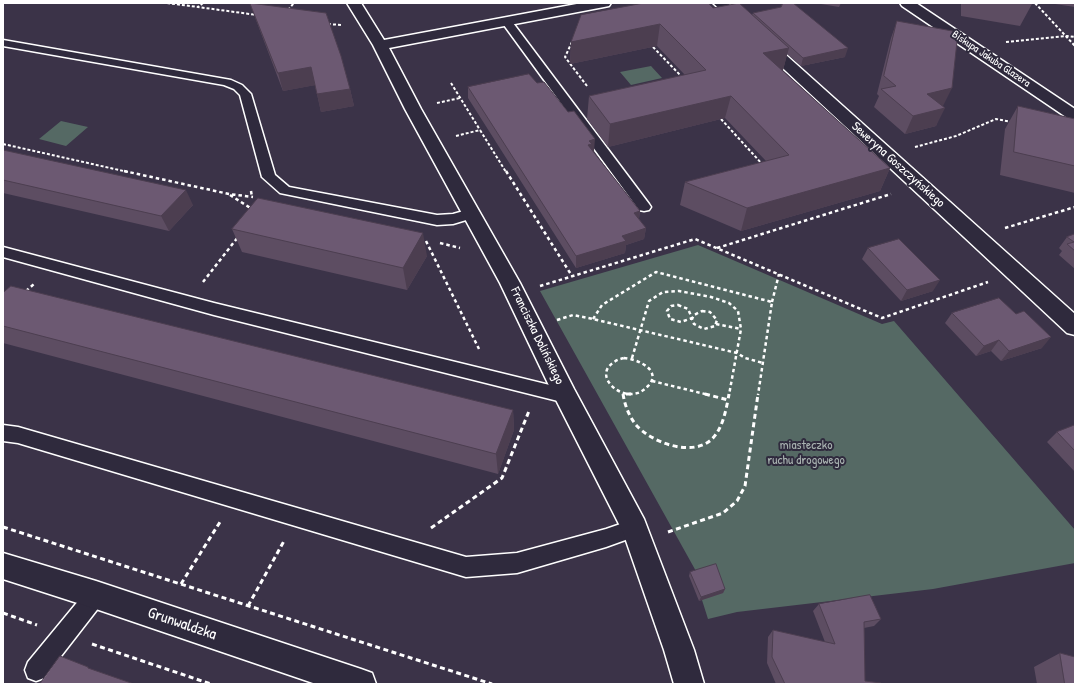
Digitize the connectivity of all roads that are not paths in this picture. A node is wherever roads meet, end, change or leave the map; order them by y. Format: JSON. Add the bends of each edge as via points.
{"nodes":[{"id":1,"x":354,"y":3,"type":"edge"},
{"id":2,"x":604,"y":3,"type":"edge"},
{"id":3,"x":720,"y":3,"type":"edge"},
{"id":4,"x":907,"y":3,"type":"edge"},
{"id":5,"x":506,"y":22,"type":"junction"},
{"id":6,"x":3,"y":43,"type":"edge"},
{"id":7,"x":380,"y":46,"type":"junction"},
{"id":8,"x":1075,"y":116,"type":"edge"},
{"id":9,"x":644,"y":207,"type":"dead end"},
{"id":10,"x":471,"y":214,"type":"junction"},
{"id":11,"x":3,"y":252,"type":"edge"},
{"id":12,"x":1075,"y":327,"type":"edge"},
{"id":13,"x":566,"y":396,"type":"junction"},
{"id":14,"x":3,"y":432,"type":"edge"},
{"id":15,"x":635,"y":528,"type":"junction"},
{"id":16,"x":3,"y":566,"type":"edge"},
{"id":17,"x":96,"y":595,"type":"junction"},
{"id":18,"x":36,"y":670,"type":"dead end"},
{"id":19,"x":361,"y":684,"type":"edge"},
{"id":20,"x":689,"y":684,"type":"edge"}],
"edges":[{"from":1,"to":7,"type":"street","name":"Franciszka Dolińskiego"},
{"from":2,"to":5,"type":"street"},
{"from":3,"to":12,"type":"street","name":"Seweryna Goszczyńskiego"},
{"from":4,"to":8,"type":"street","name":"Biskupa Jakuba Glazera"},
{"from":5,"to":7,"type":"street"},
{"from":5,"to":9,"type":"lane"},
{"from":6,"to":10,"type":"lane","via":[[227,82],[238,87],[245,94],[269,177],[285,190],[437,220]]},
{"from":7,"to":10,"type":"street","name":"Franciszka Dolińskiego"},
{"from":10,"to":13,"type":"street","name":"Franciszka Dolińskiego","via":[[510,283]]},
{"from":11,"to":13,"type":"lane","via":[[188,302]]},
{"from":13,"to":15,"type":"street","name":"Franciszka Dolińskiego"},
{"from":14,"to":15,"type":"lane","via":[[466,566],[517,563]]},
{"from":15,"to":20,"type":"street","name":"Franciszka Dolińskiego"},
{"from":16,"to":17,"type":"street","name":"Grunwaldzka"},
{"from":17,"to":18,"type":"lane"},
{"from":17,"to":19,"type":"street","name":"Grunwaldzka"}]}
